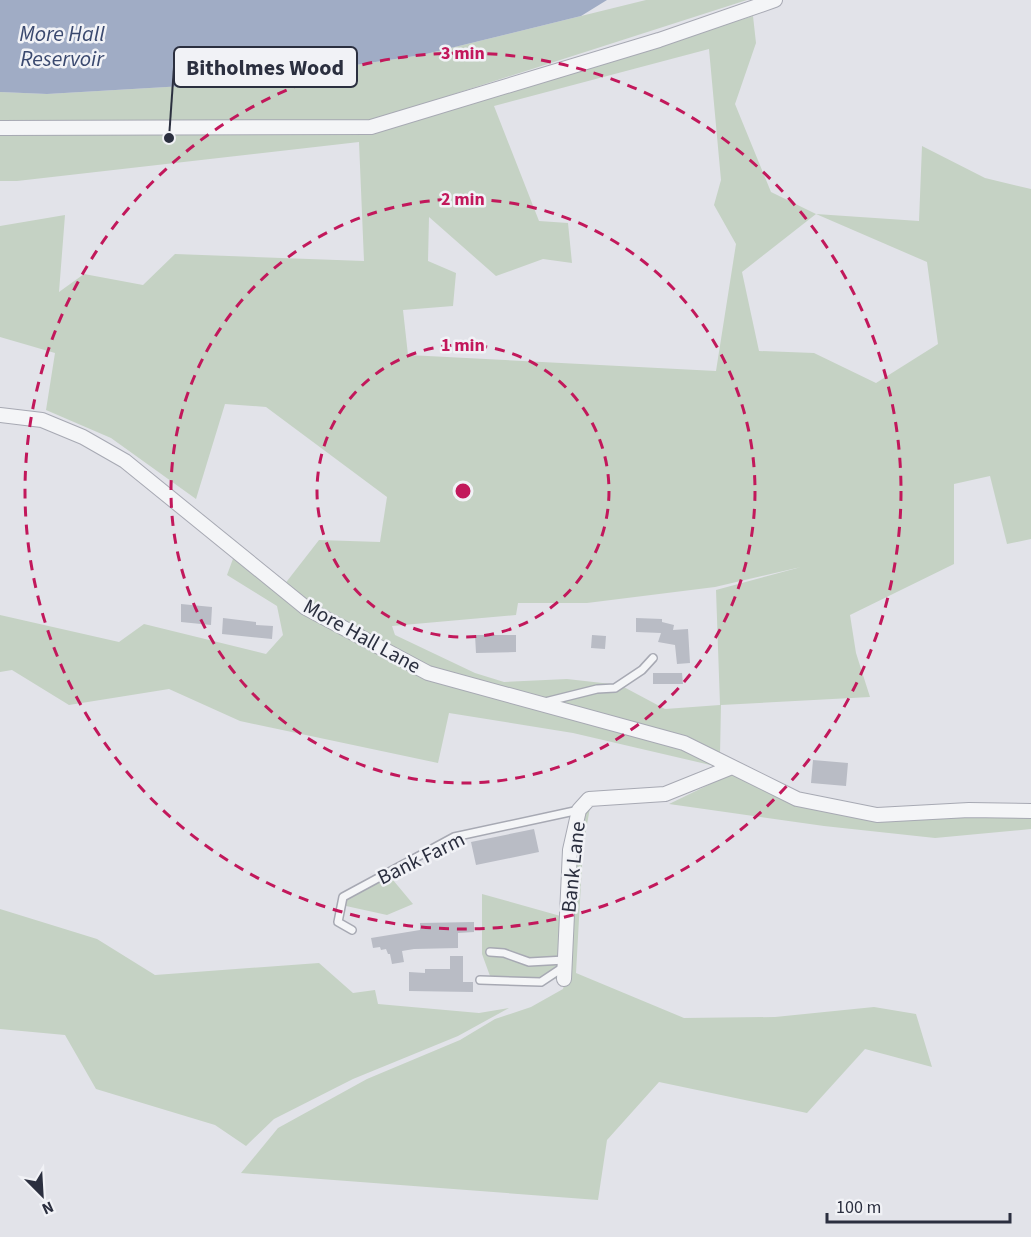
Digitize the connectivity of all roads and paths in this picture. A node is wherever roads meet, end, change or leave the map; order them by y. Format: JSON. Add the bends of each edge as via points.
{"nodes":[{"id":1,"x":775,"y":0,"type":"edge"},
{"id":2,"x":0,"y":128,"type":"edge"},
{"id":3,"x":0,"y":415,"type":"edge"},
{"id":4,"x":653,"y":658,"type":"dead end"},
{"id":5,"x":539,"y":703,"type":"junction"},
{"id":6,"x":732,"y":767,"type":"junction"},
{"id":7,"x":579,"y":810,"type":"junction"},
{"id":8,"x":1031,"y":811,"type":"edge"},
{"id":9,"x":352,"y":930,"type":"dead end"},
{"id":10,"x":490,"y":952,"type":"dead end"},
{"id":11,"x":565,"y":968,"type":"junction"},
{"id":12,"x":480,"y":980,"type":"dead end"}],
"edges":[{"from":1,"to":2,"type":"street","via":[[659,40],[371,127]]},
{"from":3,"to":5,"type":"street","name":"More Hall Lane","via":[[42,420],[125,461],[316,614],[428,673]]},
{"from":4,"to":5,"type":"lane","via":[[615,688]]},
{"from":5,"to":6,"type":"street","name":"More Hall Lane","via":[[684,743]]},
{"from":6,"to":7,"type":"street","name":"Bank Lane","via":[[665,794],[589,799]]},
{"from":6,"to":8,"type":"street","name":"More Hall Lane","via":[[797,799],[877,815]]},
{"from":7,"to":9,"type":"lane","name":"Bank Farm","via":[[454,837],[343,897],[338,922]]},
{"from":7,"to":11,"type":"street","name":"Bank Lane","via":[[570,850]]},
{"from":10,"to":11,"type":"lane"},
{"from":11,"to":12,"type":"lane","via":[[541,982]]}]}
